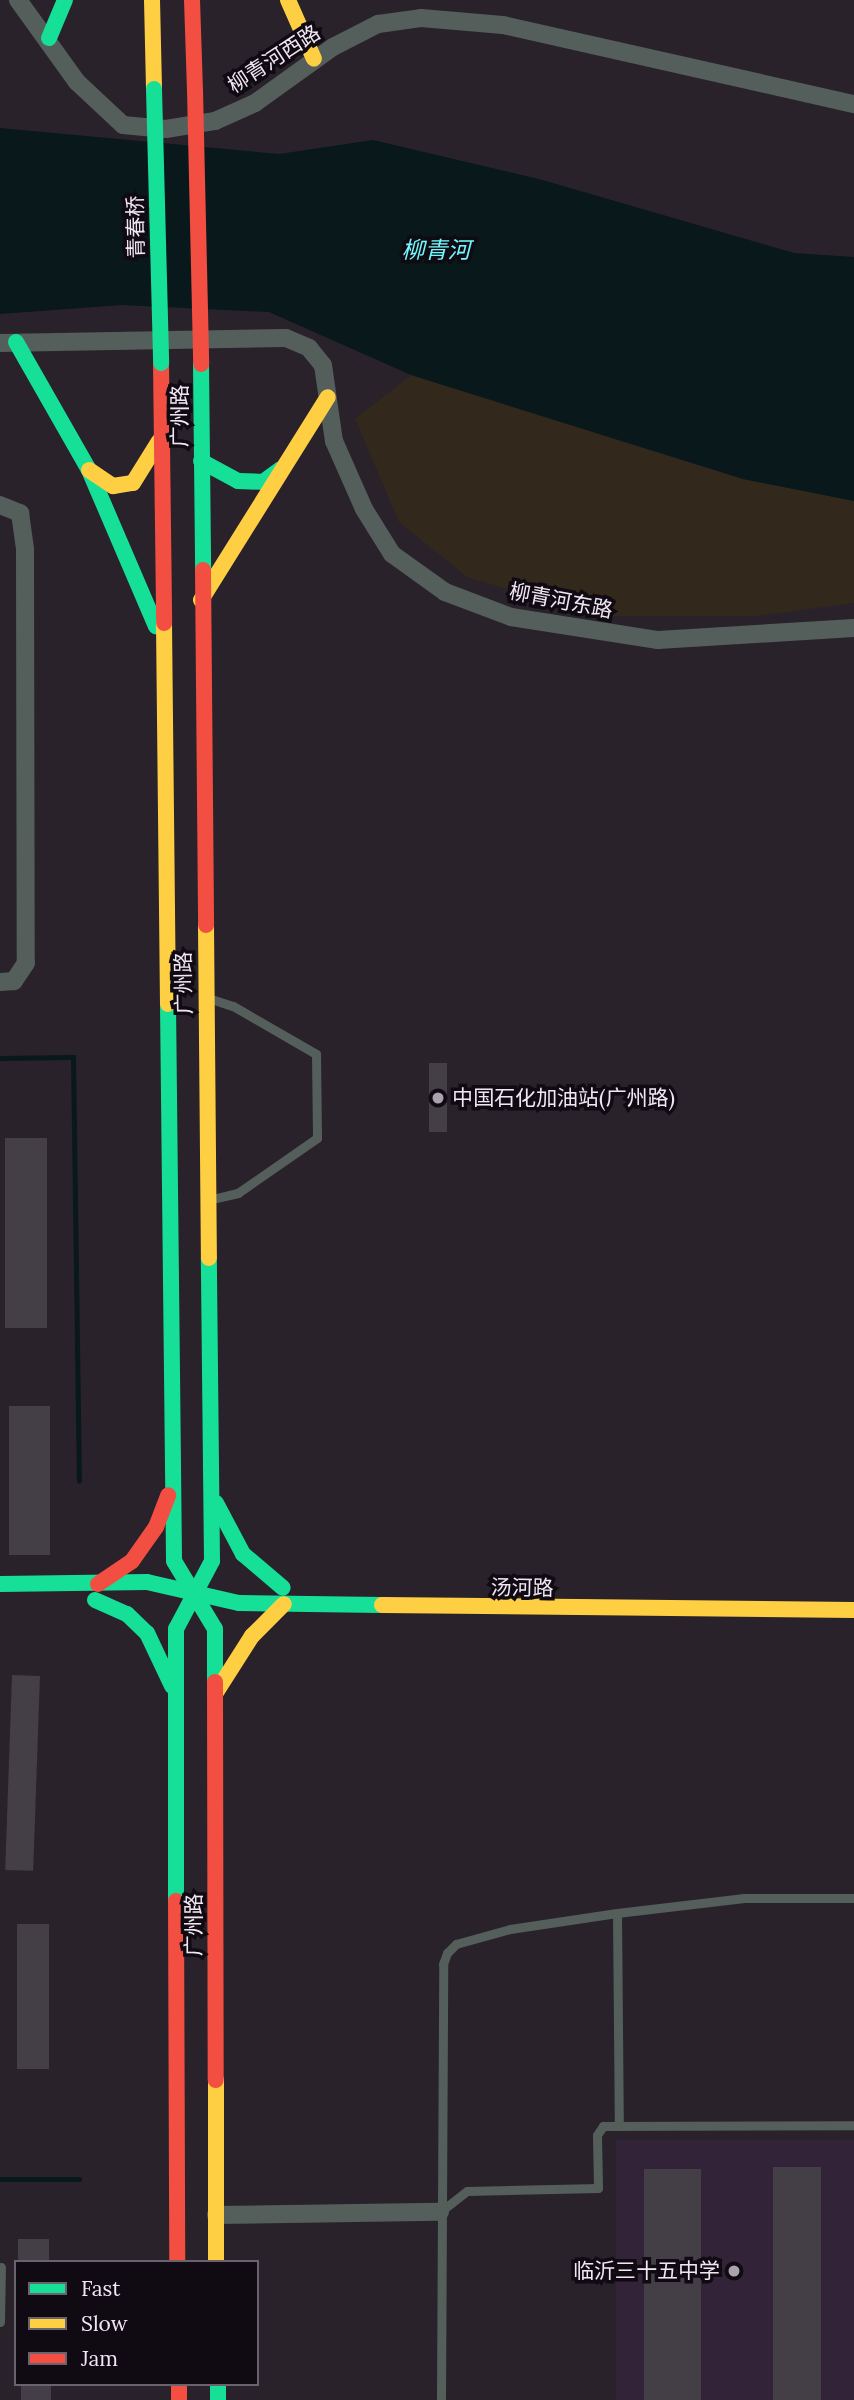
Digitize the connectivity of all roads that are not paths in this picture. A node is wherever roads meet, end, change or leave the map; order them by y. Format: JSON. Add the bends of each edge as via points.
{"nodes":[{"id":1,"x":18,"y":0,"type":"edge"},
{"id":2,"x":65,"y":0,"type":"edge"},
{"id":3,"x":152,"y":0,"type":"edge"},
{"id":4,"x":288,"y":0,"type":"edge"},
{"id":5,"x":193,"y":1,"type":"edge"},
{"id":6,"x":49,"y":38,"type":"junction"},
{"id":7,"x":314,"y":59,"type":"junction"},
{"id":8,"x":854,"y":104,"type":"edge"},
{"id":9,"x":8,"y":343,"type":"edge"},
{"id":10,"x":161,"y":363,"type":"joint"},
{"id":11,"x":328,"y":397,"type":"junction"},
{"id":12,"x":161,"y":436,"type":"junction"},
{"id":13,"x":201,"y":461,"type":"junction"},
{"id":14,"x":281,"y":469,"type":"junction"},
{"id":15,"x":89,"y":470,"type":"junction"},
{"id":16,"x":0,"y":505,"type":"edge"},
{"id":17,"x":200,"y":602,"type":"junction"},
{"id":18,"x":854,"y":628,"type":"edge"},
{"id":19,"x":162,"y":641,"type":"junction"},
{"id":20,"x":0,"y":982,"type":"edge"},
{"id":21,"x":205,"y":998,"type":"junction"},
{"id":22,"x":208,"y":1201,"type":"junction"},
{"id":23,"x":173,"y":1484,"type":"junction"},
{"id":24,"x":211,"y":1491,"type":"junction"},
{"id":25,"x":0,"y":1584,"type":"edge"},
{"id":26,"x":96,"y":1592,"type":"junction"},
{"id":27,"x":854,"y":1593,"type":"edge"},
{"id":28,"x":191,"y":1596,"type":"junction"},
{"id":29,"x":283,"y":1596,"type":"junction"},
{"id":30,"x":0,"y":1601,"type":"edge"},
{"id":31,"x":854,"y":1609,"type":"edge"},
{"id":32,"x":176,"y":1694,"type":"junction"},
{"id":33,"x":215,"y":1694,"type":"junction"},
{"id":34,"x":854,"y":1898,"type":"edge"},
{"id":35,"x":617,"y":1913,"type":"junction"},
{"id":36,"x":854,"y":2125,"type":"edge"},
{"id":37,"x":619,"y":2126,"type":"junction"},
{"id":38,"x":440,"y":2212,"type":"junction"},
{"id":39,"x":216,"y":2216,"type":"junction"},
{"id":40,"x":177,"y":2260,"type":"edge"},
{"id":41,"x":216,"y":2260,"type":"edge"},
{"id":42,"x":1,"y":2267,"type":"edge"},
{"id":43,"x":0,"y":2322,"type":"edge"},
{"id":44,"x":441,"y":2400,"type":"edge"}],
"edges":[{"from":1,"to":6,"type":"street","name":"柳青河西路"},
{"from":2,"to":6,"type":"main road"},
{"from":3,"to":10,"type":"main road","name":"青春桥","bridge":true},
{"from":4,"to":7,"type":"main road"},
{"from":5,"to":13,"type":"main road","name":"广州路","bridge":true},
{"from":6,"to":7,"type":"street","name":"柳青河西路","via":[[77,82],[123,125],[166,129],[215,121],[255,103]]},
{"from":7,"to":8,"type":"street","name":"柳青河西路","via":[[378,24],[460,19]]},
{"from":9,"to":11,"type":"street","name":"柳青河东路","via":[[286,338],[309,348],[323,365]]},
{"from":9,"to":15,"type":"main road"},
{"from":10,"to":12,"type":"main road","name":"广州路"},
{"from":11,"to":14,"type":"main road"},
{"from":11,"to":18,"type":"street","name":"柳青河东路","via":[[334,441],[364,509],[392,554],[445,592],[511,617],[658,640]]},
{"from":12,"to":15,"type":"main road","via":[[134,483],[113,486]]},
{"from":12,"to":19,"type":"main road","name":"广州路"},
{"from":13,"to":14,"type":"main road","via":[[238,481],[263,482]]},
{"from":13,"to":17,"type":"main road","name":"广州路"},
{"from":14,"to":17,"type":"main road"},
{"from":15,"to":19,"type":"main road","via":[[124,541]]},
{"from":16,"to":20,"type":"street","via":[[20,513],[25,549],[26,963],[14,981]]},
{"from":17,"to":21,"type":"main road","name":"广州路"},
{"from":19,"to":23,"type":"main road","name":"广州路"},
{"from":21,"to":22,"type":"main road","name":"广州路"},
{"from":21,"to":22,"type":"lane","via":[[233,1006],[316,1054],[317,1110],[317,1138],[239,1193]]},
{"from":22,"to":24,"type":"main road","name":"广州路"},
{"from":23,"to":26,"type":"main road","via":[[156,1527],[132,1561]]},
{"from":23,"to":28,"type":"main road","name":"广州路","via":[[174,1561]]},
{"from":24,"to":28,"type":"main road","name":"广州路","via":[[212,1561]]},
{"from":24,"to":29,"type":"main road","via":[[243,1554]]},
{"from":25,"to":26,"type":"main road","name":"汤河路"},
{"from":26,"to":28,"type":"main road","name":"汤河路","via":[[147,1582]]},
{"from":26,"to":30,"type":"main road","name":"汤河路"},
{"from":26,"to":32,"type":"main road","via":[[147,1633]]},
{"from":27,"to":29,"type":"main road","name":"汤河路"},
{"from":28,"to":29,"type":"main road","name":"汤河路"},
{"from":28,"to":32,"type":"main road","name":"广州路","via":[[176,1629]]},
{"from":28,"to":33,"type":"main road","name":"广州路","via":[[215,1629]]},
{"from":29,"to":31,"type":"main road","name":"汤河路"},
{"from":29,"to":33,"type":"main road"},
{"from":32,"to":40,"type":"main road","name":"广州路"},
{"from":33,"to":39,"type":"main road","name":"广州路"},
{"from":34,"to":35,"type":"lane","via":[[744,1898]]},
{"from":35,"to":37,"type":"lane"},
{"from":35,"to":38,"type":"lane","via":[[510,1929],[456,1944],[447,1953],[443,1964]]},
{"from":36,"to":37,"type":"lane"},
{"from":37,"to":38,"type":"lane","via":[[603,2126],[597,2135],[598,2188],[467,2191]]},
{"from":38,"to":39,"type":"street"},
{"from":38,"to":44,"type":"lane"},
{"from":39,"to":41,"type":"main road","name":"广州路"},
{"from":42,"to":43,"type":"lane"}]}
